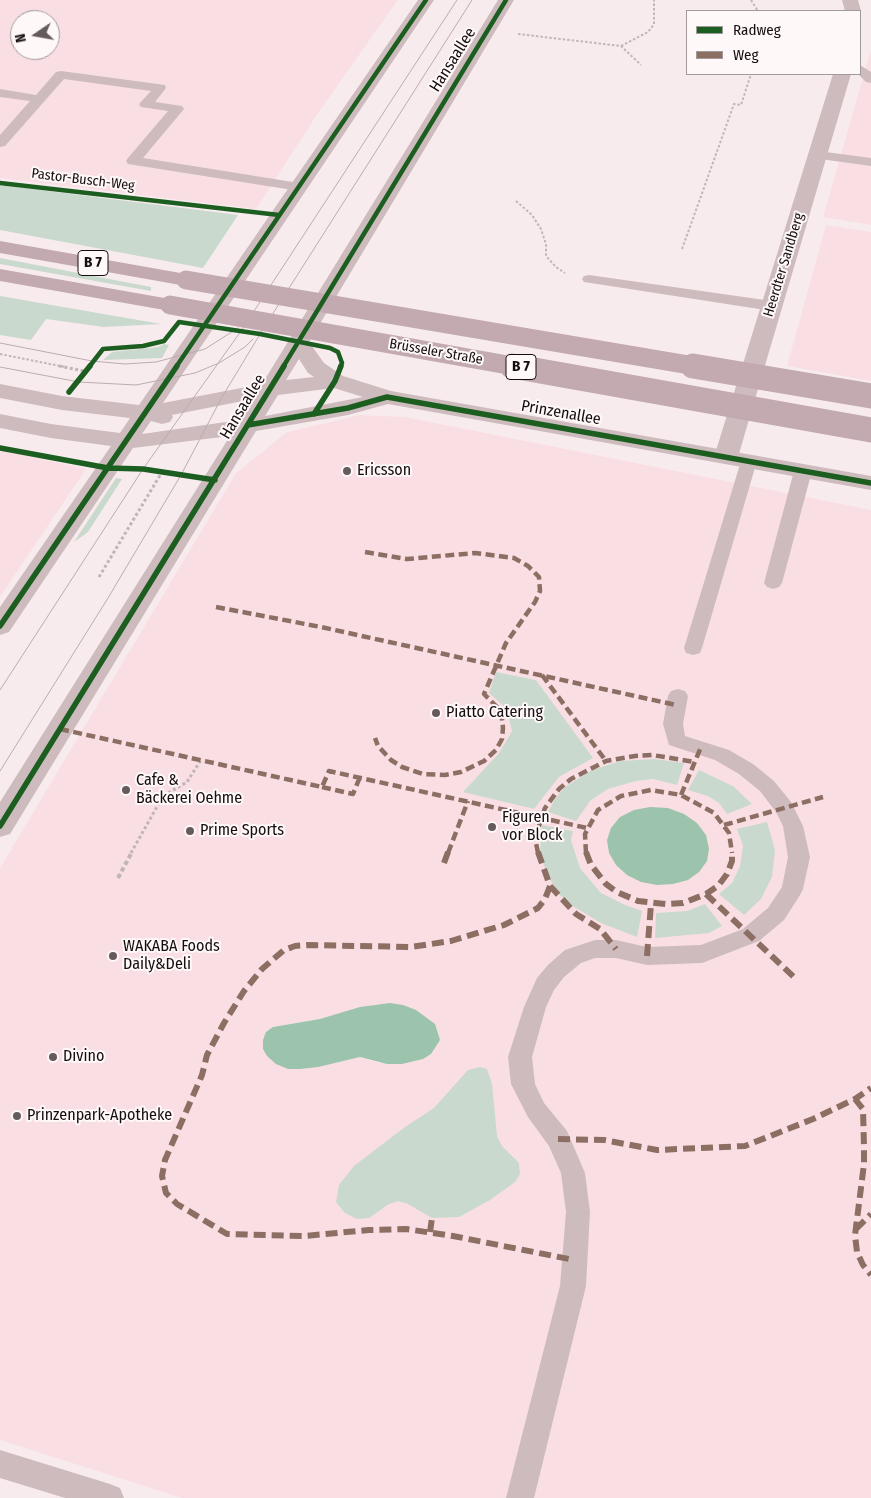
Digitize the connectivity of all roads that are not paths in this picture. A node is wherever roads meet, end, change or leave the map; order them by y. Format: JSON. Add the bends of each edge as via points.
{"nodes":[{"id":1,"x":426,"y":0,"type":"edge"},
{"id":2,"x":506,"y":0,"type":"edge"},
{"id":3,"x":861,"y":70,"type":"edge"},
{"id":4,"x":842,"y":75,"type":"edge"},
{"id":5,"x":871,"y":79,"type":"edge"},
{"id":6,"x":0,"y":93,"type":"edge"},
{"id":7,"x":39,"y":99,"type":"junction"},
{"id":8,"x":0,"y":143,"type":"edge"},
{"id":9,"x":818,"y":155,"type":"junction"},
{"id":10,"x":871,"y":162,"type":"edge"},
{"id":11,"x":298,"y":187,"type":"junction"},
{"id":12,"x":0,"y":246,"type":"edge"},
{"id":13,"x":0,"y":275,"type":"edge"},
{"id":14,"x":589,"y":278,"type":"road end"},
{"id":15,"x":772,"y":306,"type":"junction"},
{"id":16,"x":298,"y":342,"type":"junction"},
{"id":17,"x":335,"y":381,"type":"junction"},
{"id":18,"x":269,"y":389,"type":"junction"},
{"id":19,"x":0,"y":391,"type":"edge"},
{"id":20,"x":871,"y":396,"type":"edge"},
{"id":21,"x":387,"y":397,"type":"junction"},
{"id":22,"x":146,"y":413,"type":"junction"},
{"id":23,"x":0,"y":421,"type":"edge"},
{"id":24,"x":248,"y":425,"type":"junction"},
{"id":25,"x":871,"y":430,"type":"edge"},
{"id":26,"x":200,"y":434,"type":"junction"},
{"id":27,"x":127,"y":441,"type":"junction"},
{"id":28,"x":726,"y":457,"type":"junction"},
{"id":29,"x":749,"y":461,"type":"junction"},
{"id":30,"x":803,"y":471,"type":"junction"},
{"id":31,"x":220,"y":472,"type":"junction"},
{"id":32,"x":871,"y":483,"type":"edge"},
{"id":33,"x":773,"y":583,"type":"dead end"},
{"id":34,"x":0,"y":626,"type":"edge"},
{"id":35,"x":693,"y":648,"type":"dead end"},
{"id":36,"x":678,"y":696,"type":"dead end"},
{"id":37,"x":0,"y":826,"type":"edge"},
{"id":38,"x":0,"y":1464,"type":"edge"},
{"id":39,"x":110,"y":1498,"type":"edge"},
{"id":40,"x":520,"y":1498,"type":"edge"}],
"edges":[{"from":1,"to":11,"type":"street"},
{"from":2,"to":16,"type":"street","name":"Hansaallee"},
{"from":3,"to":5,"type":"lane"},
{"from":4,"to":9,"type":"street","name":"Heerdter Sandberg"},
{"from":6,"to":7,"type":"lane"},
{"from":7,"to":8,"type":"lane"},
{"from":7,"to":11,"type":"lane","via":[[61,75],[160,88],[146,104],[177,109],[133,161]]},
{"from":9,"to":10,"type":"lane"},
{"from":9,"to":15,"type":"street","name":"Heerdter Sandberg"},
{"from":11,"to":22,"type":"street"},
{"from":12,"to":20,"type":"highway","name":"Brüsseler Straße","number":"B 7","bridge":true},
{"from":13,"to":25,"type":"highway","name":"Brüsseler Straße","number":"B 7","bridge":true},
{"from":14,"to":15,"type":"lane"},
{"from":15,"to":28,"type":"street","name":"Heerdter Sandberg"},
{"from":16,"to":17,"type":"street","name":"Prinzenallee","via":[[316,368]]},
{"from":16,"to":18,"type":"street","name":"Hansaallee"},
{"from":17,"to":18,"type":"street","name":"Prinzenallee"},
{"from":17,"to":21,"type":"street","name":"Prinzenallee"},
{"from":18,"to":22,"type":"street","name":"Prinzenallee"},
{"from":18,"to":24,"type":"street","name":"Hansaallee"},
{"from":19,"to":22,"type":"street","via":[[62,403]]},
{"from":21,"to":24,"type":"street","name":"Prinzenallee","via":[[348,408]]},
{"from":21,"to":28,"type":"street","name":"Prinzenallee"},
{"from":22,"to":26,"type":"street","via":[[164,417]]},
{"from":22,"to":27,"type":"street"},
{"from":23,"to":27,"type":"street","name":"Prinzenallee"},
{"from":24,"to":26,"type":"street","name":"Prinzenallee"},
{"from":24,"to":31,"type":"street","name":"Hansaallee"},
{"from":26,"to":27,"type":"street","name":"Prinzenallee"},
{"from":26,"to":31,"type":"street","via":[[217,455]]},
{"from":27,"to":34,"type":"street"},
{"from":28,"to":29,"type":"street","name":"Prinzenallee"},
{"from":29,"to":30,"type":"street","name":"Prinzenallee"},
{"from":29,"to":35,"type":"lane"},
{"from":30,"to":32,"type":"street","name":"Prinzenallee"},
{"from":30,"to":33,"type":"lane"},
{"from":31,"to":37,"type":"street","name":"Hansaallee"},
{"from":36,"to":40,"type":"lane","via":[[673,724],[676,740],[722,754],[767,786],[793,826],[799,857],[792,889],[776,914],[751,935],[702,954],[647,956],[616,949],[595,949],[573,956],[545,985],[535,1007],[520,1057],[523,1084],[536,1110],[558,1139],[573,1173],[578,1212],[572,1286]]},
{"from":38,"to":39,"type":"lane"}]}
